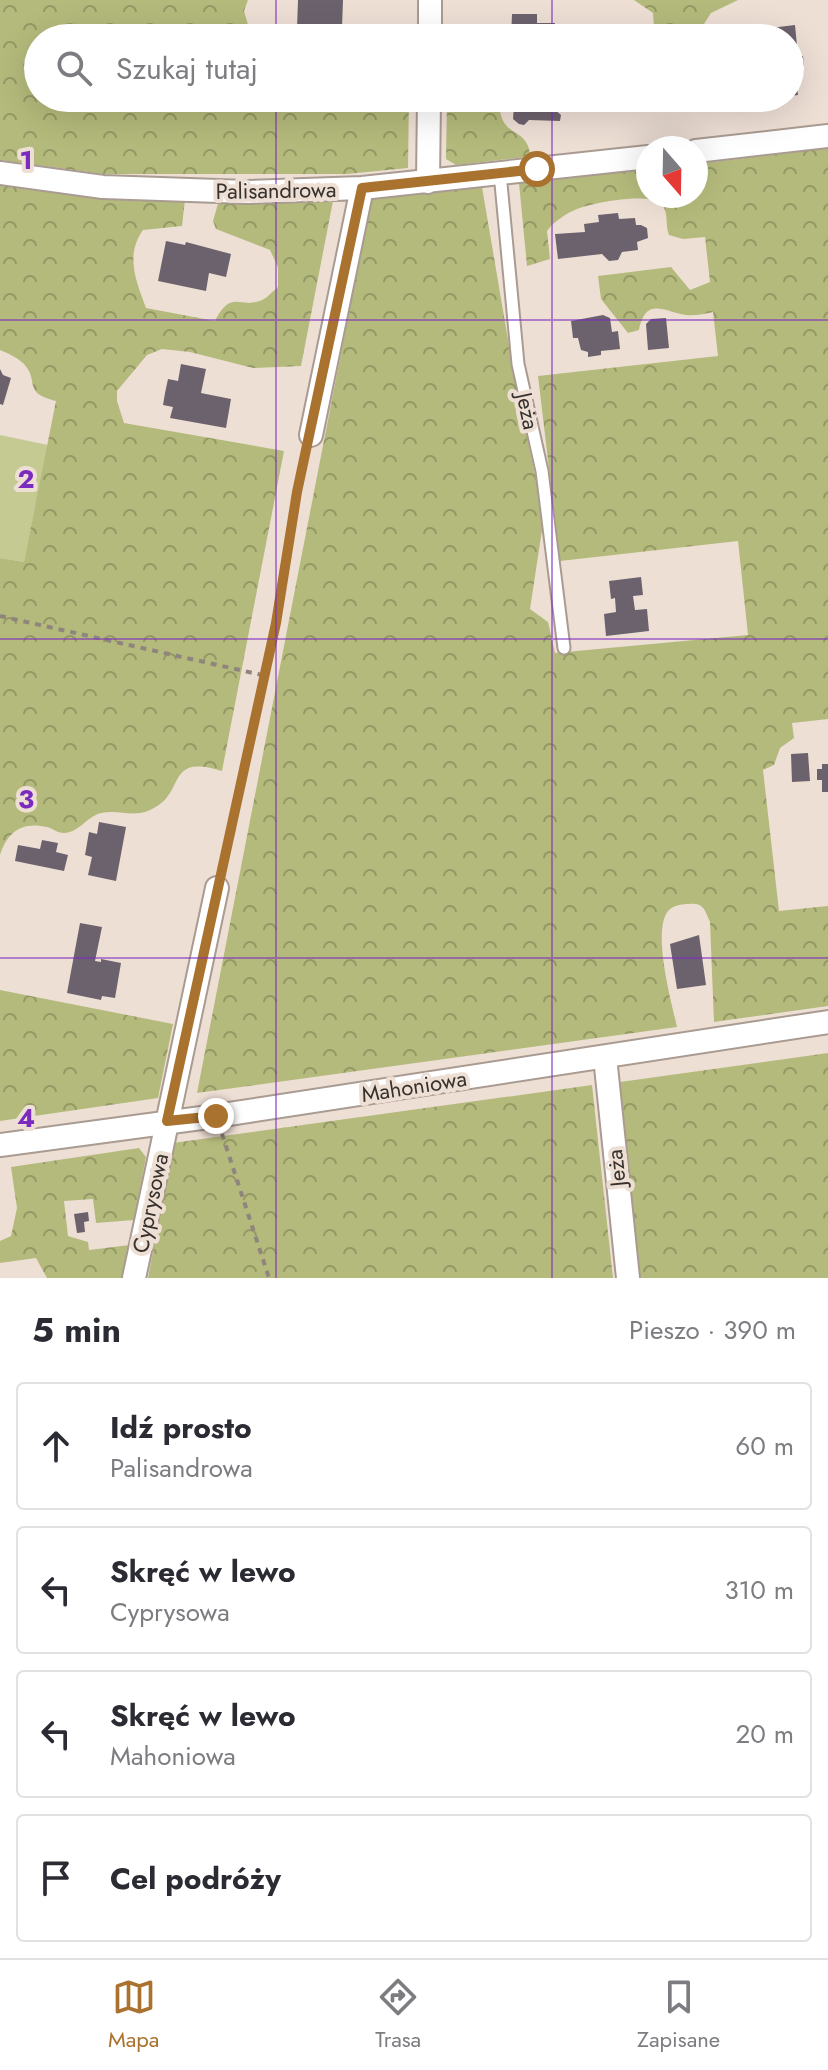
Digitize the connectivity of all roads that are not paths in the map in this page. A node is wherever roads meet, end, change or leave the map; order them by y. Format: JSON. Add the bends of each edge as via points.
{"nodes":[{"id":1,"x":430,"y":0,"type":"edge"},
{"id":2,"x":430,"y":24,"type":"edge"},
{"id":3,"x":429,"y":112,"type":"edge"},
{"id":4,"x":828,"y":136,"type":"edge"},
{"id":5,"x":708,"y":150,"type":"edge"},
{"id":6,"x":636,"y":158,"type":"edge"},
{"id":7,"x":0,"y":173,"type":"edge"},
{"id":8,"x":500,"y":173,"type":"junction"},
{"id":9,"x":428,"y":182,"type":"junction"},
{"id":10,"x":362,"y":188,"type":"junction"},
{"id":11,"x":311,"y":435,"type":"road end"},
{"id":12,"x":564,"y":648,"type":"dead end"},
{"id":13,"x":217,"y":888,"type":"road end"},
{"id":14,"x":828,"y":1022,"type":"edge"},
{"id":15,"x":605,"y":1057,"type":"junction"},
{"id":16,"x":167,"y":1121,"type":"junction"},
{"id":17,"x":0,"y":1145,"type":"edge"},
{"id":18,"x":134,"y":1278,"type":"edge"},
{"id":19,"x":628,"y":1278,"type":"edge"}],
"edges":[{"from":1,"to":2,"type":"street"},
{"from":3,"to":9,"type":"street"},
{"from":4,"to":5,"type":"street"},
{"from":6,"to":8,"type":"street","name":"Palisandrowa"},
{"from":7,"to":10,"type":"street","name":"Palisandrowa","via":[[103,187],[247,192]]},
{"from":8,"to":9,"type":"street","name":"Palisandrowa"},
{"from":8,"to":12,"type":"lane","name":"Jeża","via":[[518,364],[542,471]]},
{"from":9,"to":10,"type":"street","name":"Palisandrowa"},
{"from":10,"to":11,"type":"street"},
{"from":13,"to":16,"type":"street","name":"Cyprysowa"},
{"from":14,"to":15,"type":"street","name":"Mahoniowa"},
{"from":15,"to":16,"type":"street","name":"Mahoniowa"},
{"from":15,"to":19,"type":"street","name":"Jeża"},
{"from":16,"to":17,"type":"street","name":"Mahoniowa"},
{"from":16,"to":18,"type":"street","name":"Cyprysowa"}]}
